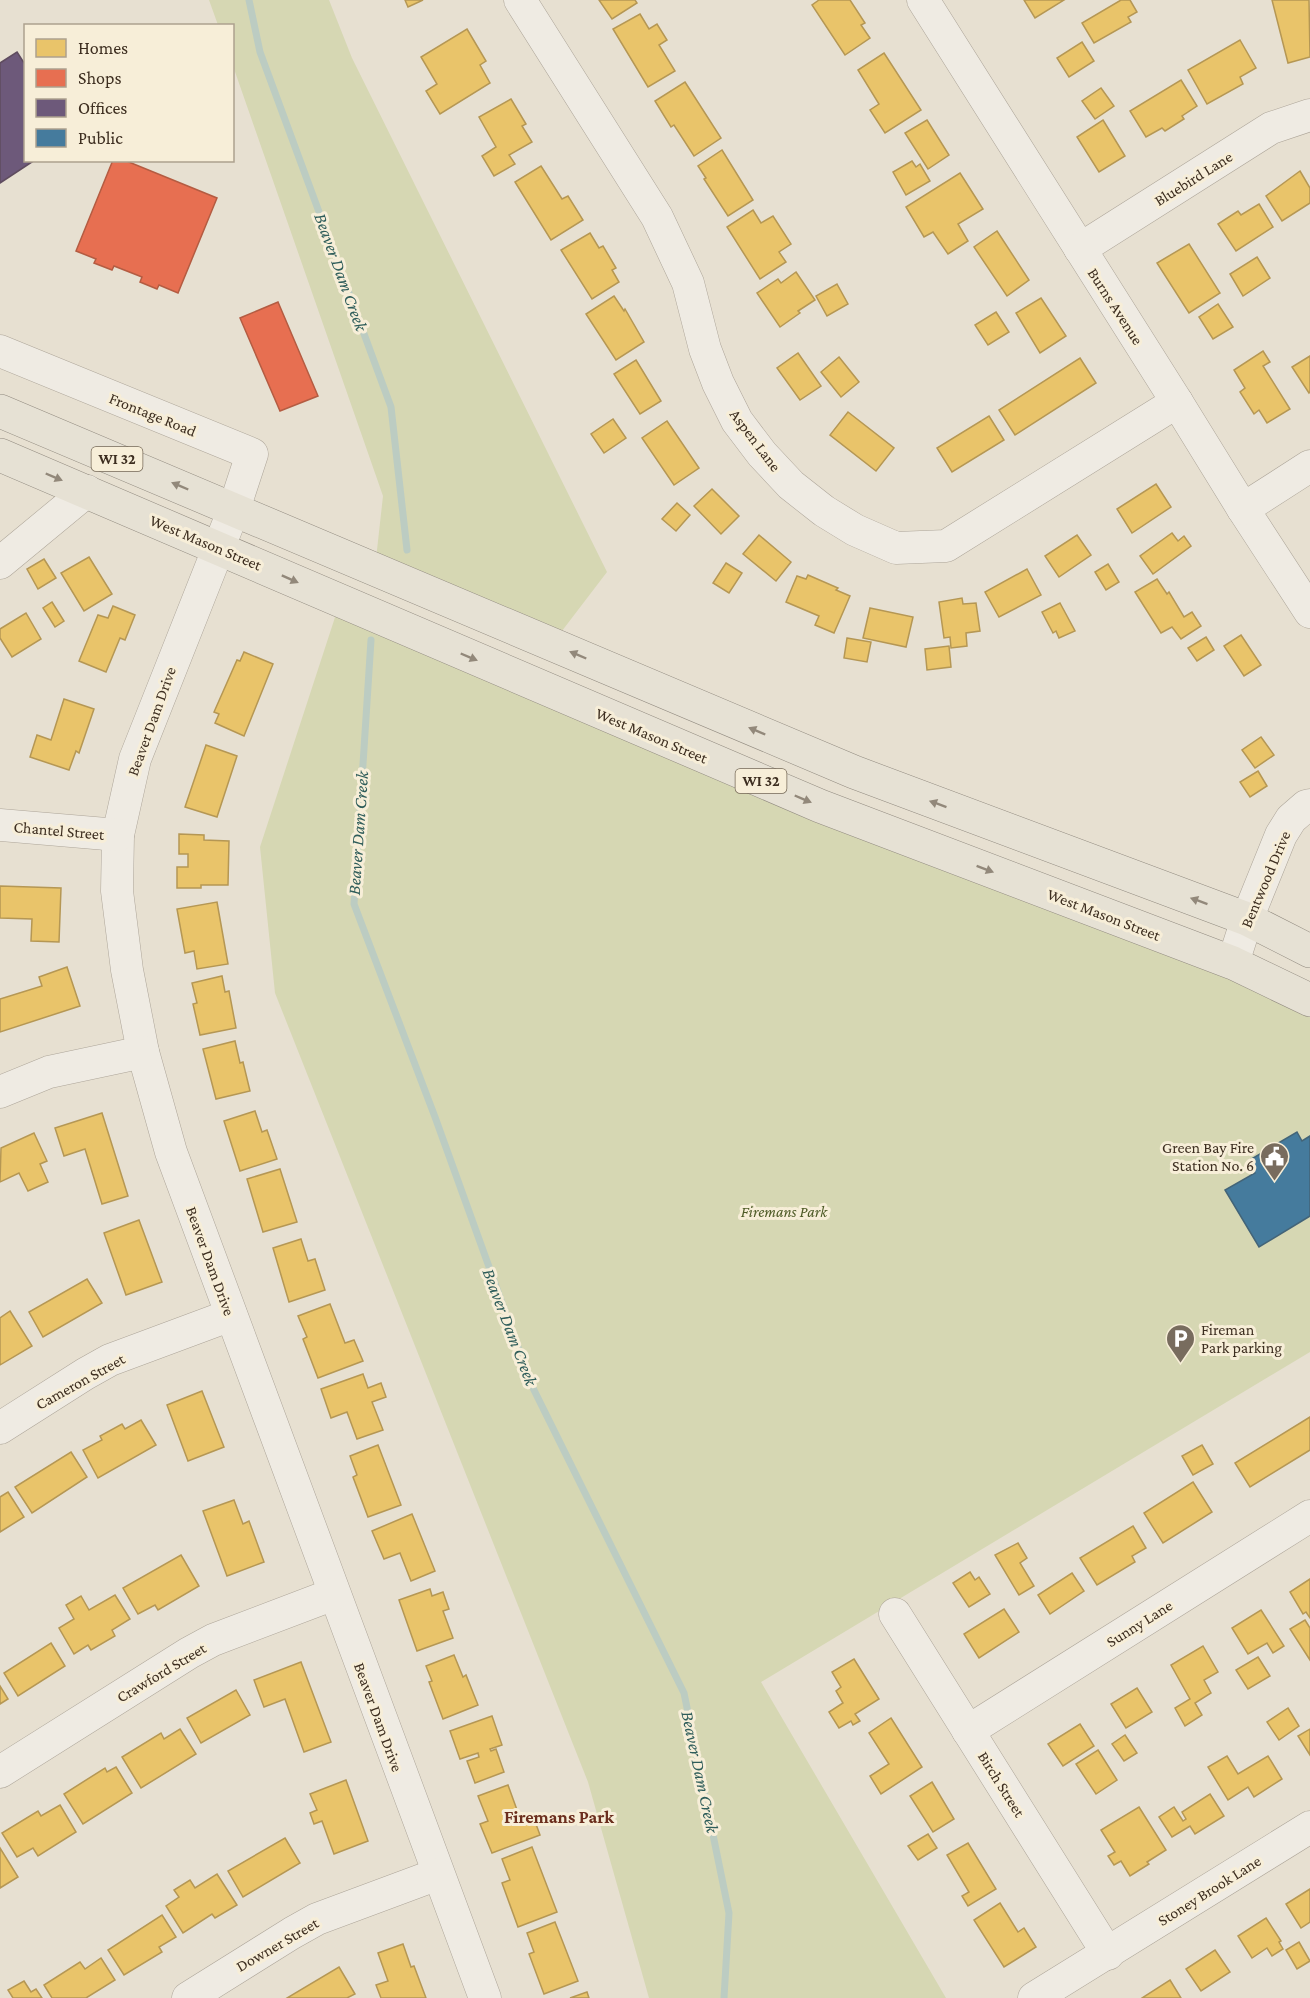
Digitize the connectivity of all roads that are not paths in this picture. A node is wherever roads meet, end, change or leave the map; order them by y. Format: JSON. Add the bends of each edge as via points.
{"nodes":[{"id":1,"x":520,"y":0,"type":"edge"},
{"id":2,"x":923,"y":0,"type":"edge"},
{"id":3,"x":1310,"y":115,"type":"edge"},
{"id":4,"x":1080,"y":249,"type":"junction"},
{"id":5,"x":0,"y":351,"type":"edge"},
{"id":6,"x":1177,"y":402,"type":"junction"},
{"id":7,"x":0,"y":411,"type":"edge"},
{"id":8,"x":0,"y":454,"type":"edge"},
{"id":9,"x":1310,"y":466,"type":"edge"},
{"id":10,"x":87,"y":491,"type":"junction"},
{"id":11,"x":234,"y":509,"type":"junction"},
{"id":12,"x":1243,"y":509,"type":"junction"},
{"id":13,"x":218,"y":546,"type":"junction"},
{"id":14,"x":0,"y":563,"type":"edge"},
{"id":15,"x":1310,"y":612,"type":"edge"},
{"id":16,"x":1310,"y":805,"type":"edge"},
{"id":17,"x":0,"y":825,"type":"edge"},
{"id":18,"x":118,"y":836,"type":"junction"},
{"id":19,"x":1247,"y":919,"type":"junction"},
{"id":20,"x":1310,"y":951,"type":"edge"},
{"id":21,"x":1233,"y":963,"type":"junction"},
{"id":22,"x":1310,"y":1000,"type":"edge"},
{"id":23,"x":143,"y":1052,"type":"junction"},
{"id":24,"x":0,"y":1092,"type":"edge"},
{"id":25,"x":231,"y":1315,"type":"junction"},
{"id":26,"x":0,"y":1428,"type":"edge"},
{"id":27,"x":1310,"y":1516,"type":"edge"},
{"id":28,"x":334,"y":1594,"type":"junction"},
{"id":29,"x":895,"y":1614,"type":"dead end"},
{"id":30,"x":968,"y":1731,"type":"junction"},
{"id":31,"x":0,"y":1772,"type":"edge"},
{"id":32,"x":1310,"y":1827,"type":"edge"},
{"id":33,"x":438,"y":1874,"type":"junction"},
{"id":34,"x":1108,"y":1954,"type":"junction"},
{"id":35,"x":189,"y":1998,"type":"edge"},
{"id":36,"x":485,"y":1998,"type":"edge"},
{"id":37,"x":1034,"y":1998,"type":"edge"}],
"edges":[{"from":1,"to":6,"type":"street","name":"Aspen Lane","via":[[657,217],[688,283],[705,349],[737,420],[784,477],[824,511],[855,530],[896,548],[946,546]]},
{"from":2,"to":4,"type":"street","name":"Burns Avenue"},
{"from":3,"to":4,"type":"street","name":"Bluebird Lane","via":[[1271,128]]},
{"from":4,"to":6,"type":"street","name":"Burns Avenue"},
{"from":5,"to":11,"type":"street","name":"Frontage Road","via":[[252,454]]},
{"from":6,"to":12,"type":"street","name":"Burns Avenue"},
{"from":11,"to":7,"type":"main road","number":"WI 32","one_way":true},
{"from":8,"to":10,"type":"main road","name":"West Mason Street","number":"WI 32","one_way":true},
{"from":9,"to":12,"type":"street"},
{"from":10,"to":13,"type":"main road","name":"West Mason Street","number":"WI 32"},
{"from":10,"to":14,"type":"street"},
{"from":11,"to":13,"type":"street","name":"Beaver Dam Drive"},
{"from":19,"to":11,"type":"main road","number":"WI 32","one_way":true,"via":[[854,772]]},
{"from":12,"to":15,"type":"street","name":"Burns Avenue"},
{"from":13,"to":18,"type":"street","name":"Beaver Dam Drive","via":[[135,759]]},
{"from":13,"to":21,"type":"main road","name":"West Mason Street","number":"WI 32","one_way":true,"via":[[340,602],[820,806]]},
{"from":16,"to":19,"type":"street","name":"Bentwood Drive","via":[[1291,819],[1281,835]]},
{"from":17,"to":18,"type":"street","name":"Chantel Street"},
{"from":18,"to":23,"type":"street","name":"Beaver Dam Drive","via":[[117,891]]},
{"from":19,"to":20,"type":"main road","number":"WI 32"},
{"from":19,"to":21,"type":"street","name":"Bentwood Drive"},
{"from":21,"to":22,"type":"main road","name":"West Mason Street","number":"WI 32"},
{"from":23,"to":24,"type":"street","via":[[49,1072]]},
{"from":23,"to":25,"type":"street","name":"Beaver Dam Drive","via":[[171,1152]]},
{"from":25,"to":26,"type":"street","name":"Cameron Street","via":[[110,1360]]},
{"from":25,"to":28,"type":"street","name":"Beaver Dam Drive"},
{"from":27,"to":30,"type":"street","name":"Sunny Lane"},
{"from":28,"to":31,"type":"street","name":"Crawford Street","via":[[213,1640]]},
{"from":28,"to":33,"type":"street","name":"Beaver Dam Drive"},
{"from":29,"to":30,"type":"street","name":"Birch Street"},
{"from":30,"to":34,"type":"street","name":"Birch Street"},
{"from":32,"to":34,"type":"street","name":"Stoney Brook Lane"},
{"from":33,"to":35,"type":"street","name":"Downer Street","via":[[317,1919]]},
{"from":33,"to":36,"type":"street","name":"Beaver Dam Drive"},
{"from":34,"to":37,"type":"street","name":"Stoney Brook Lane"}]}
